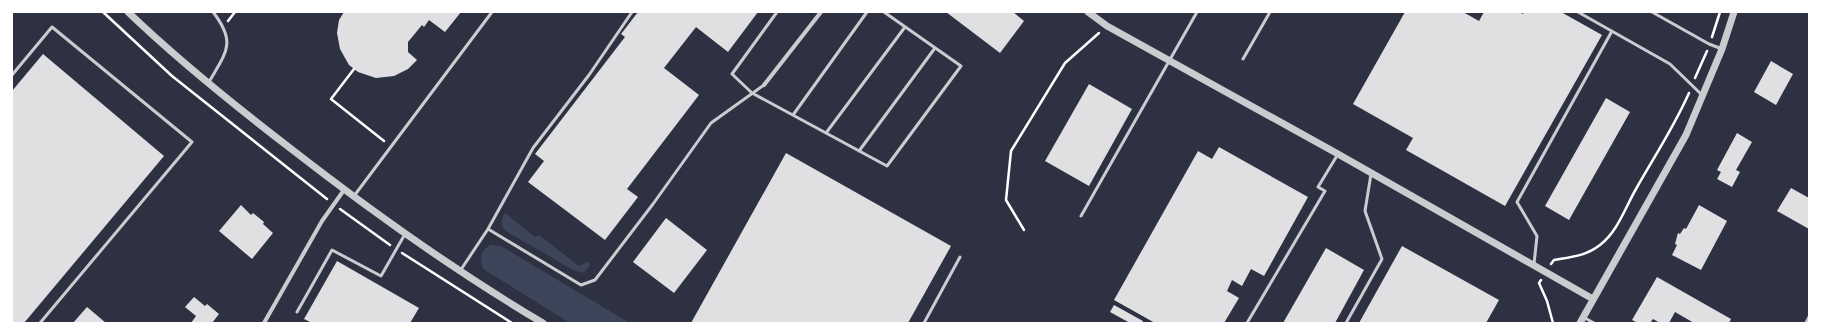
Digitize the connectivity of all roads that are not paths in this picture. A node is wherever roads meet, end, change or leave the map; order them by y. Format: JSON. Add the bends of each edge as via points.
{"nodes":[{"id":1,"x":128,"y":12,"type":"edge"},
{"id":2,"x":213,"y":12,"type":"edge"},
{"id":3,"x":492,"y":12,"type":"edge"},
{"id":4,"x":632,"y":12,"type":"edge"},
{"id":5,"x":778,"y":12,"type":"edge"},
{"id":6,"x":821,"y":12,"type":"edge"},
{"id":7,"x":867,"y":12,"type":"edge"},
{"id":8,"x":884,"y":12,"type":"edge"},
{"id":9,"x":1088,"y":12,"type":"edge"},
{"id":10,"x":1197,"y":12,"type":"edge"},
{"id":11,"x":1270,"y":12,"type":"edge"},
{"id":12,"x":1578,"y":12,"type":"edge"},
{"id":13,"x":1652,"y":12,"type":"edge"},
{"id":14,"x":1734,"y":12,"type":"edge"},
{"id":15,"x":905,"y":27,"type":"junction"},
{"id":16,"x":1612,"y":31,"type":"junction"},
{"id":17,"x":935,"y":48,"type":"junction"},
{"id":18,"x":1722,"y":49,"type":"junction"},
{"id":19,"x":1243,"y":59,"type":"dead end"},
{"id":20,"x":1170,"y":61,"type":"junction"},
{"id":21,"x":12,"y":75,"type":"edge"},
{"id":22,"x":208,"y":84,"type":"junction"},
{"id":23,"x":764,"y":85,"type":"joint"},
{"id":24,"x":752,"y":93,"type":"junction"},
{"id":25,"x":1703,"y":96,"type":"junction"},
{"id":26,"x":793,"y":115,"type":"junction"},
{"id":27,"x":826,"y":133,"type":"junction"},
{"id":28,"x":859,"y":151,"type":"junction"},
{"id":29,"x":1338,"y":154,"type":"junction"},
{"id":30,"x":1372,"y":173,"type":"junction"},
{"id":31,"x":344,"y":190,"type":"junction"},
{"id":32,"x":353,"y":197,"type":"junction"},
{"id":33,"x":1081,"y":216,"type":"dead end"},
{"id":34,"x":488,"y":229,"type":"junction"},
{"id":35,"x":406,"y":234,"type":"junction"},
{"id":36,"x":960,"y":257,"type":"dead end"},
{"id":37,"x":1534,"y":266,"type":"junction"},
{"id":38,"x":460,"y":271,"type":"junction"},
{"id":39,"x":1593,"y":299,"type":"junction"},
{"id":40,"x":297,"y":312,"type":"dead end"},
{"id":41,"x":1809,"y":317,"type":"edge"},
{"id":42,"x":1582,"y":320,"type":"edge"},
{"id":43,"x":40,"y":323,"type":"edge"},
{"id":44,"x":264,"y":323,"type":"edge"},
{"id":45,"x":544,"y":323,"type":"edge"},
{"id":46,"x":924,"y":323,"type":"edge"},
{"id":47,"x":1247,"y":323,"type":"edge"},
{"id":48,"x":1346,"y":323,"type":"edge"},
{"id":49,"x":1594,"y":323,"type":"edge"},
{"id":50,"x":1806,"y":323,"type":"edge"}],
"edges":[{"from":1,"to":22,"type":"street"},
{"from":2,"to":22,"type":"lane","via":[[224,26],[228,40],[226,52]]},
{"from":3,"to":32,"type":"lane"},
{"from":4,"to":34,"type":"lane","via":[[589,75],[533,148]]},
{"from":5,"to":24,"type":"lane","via":[[732,74]]},
{"from":6,"to":23,"type":"street"},
{"from":7,"to":26,"type":"lane"},
{"from":8,"to":15,"type":"lane"},
{"from":9,"to":20,"type":"street","via":[[1107,26]]},
{"from":10,"to":20,"type":"lane"},
{"from":11,"to":19,"type":"lane"},
{"from":12,"to":16,"type":"lane"},
{"from":13,"to":18,"type":"lane"},
{"from":14,"to":18,"type":"street"},
{"from":15,"to":17,"type":"lane"},
{"from":15,"to":27,"type":"lane"},
{"from":16,"to":25,"type":"lane","via":[[1670,64]]},
{"from":16,"to":37,"type":"lane","via":[[1517,202],[1537,236]]},
{"from":17,"to":28,"type":"lane"},
{"from":17,"to":28,"type":"lane","via":[[961,66],[887,166]]},
{"from":18,"to":25,"type":"street"},
{"from":20,"to":29,"type":"street"},
{"from":20,"to":33,"type":"lane"},
{"from":21,"to":43,"type":"lane","via":[[52,27],[192,142]]},
{"from":22,"to":31,"type":"street"},
{"from":23,"to":24,"type":"lane"},
{"from":24,"to":26,"type":"lane"},
{"from":24,"to":34,"type":"lane","via":[[711,122],[595,280],[581,285]]},
{"from":25,"to":39,"type":"street","via":[[1686,135]]},
{"from":26,"to":27,"type":"lane"},
{"from":27,"to":28,"type":"lane"},
{"from":29,"to":30,"type":"street"},
{"from":29,"to":47,"type":"lane","via":[[1318,187],[1325,191]]},
{"from":30,"to":37,"type":"street"},
{"from":30,"to":48,"type":"lane","via":[[1365,211],[1382,259]]},
{"from":31,"to":32,"type":"street"},
{"from":31,"to":44,"type":"street","via":[[322,221]]},
{"from":32,"to":35,"type":"street"},
{"from":34,"to":38,"type":"lane"},
{"from":35,"to":38,"type":"street"},
{"from":35,"to":40,"type":"lane","via":[[381,276],[332,250]]},
{"from":36,"to":46,"type":"lane"},
{"from":37,"to":39,"type":"street"},
{"from":38,"to":45,"type":"street"},
{"from":39,"to":42,"type":"street"},
{"from":41,"to":50,"type":"lane"},
{"from":42,"to":49,"type":"lane"}]}
